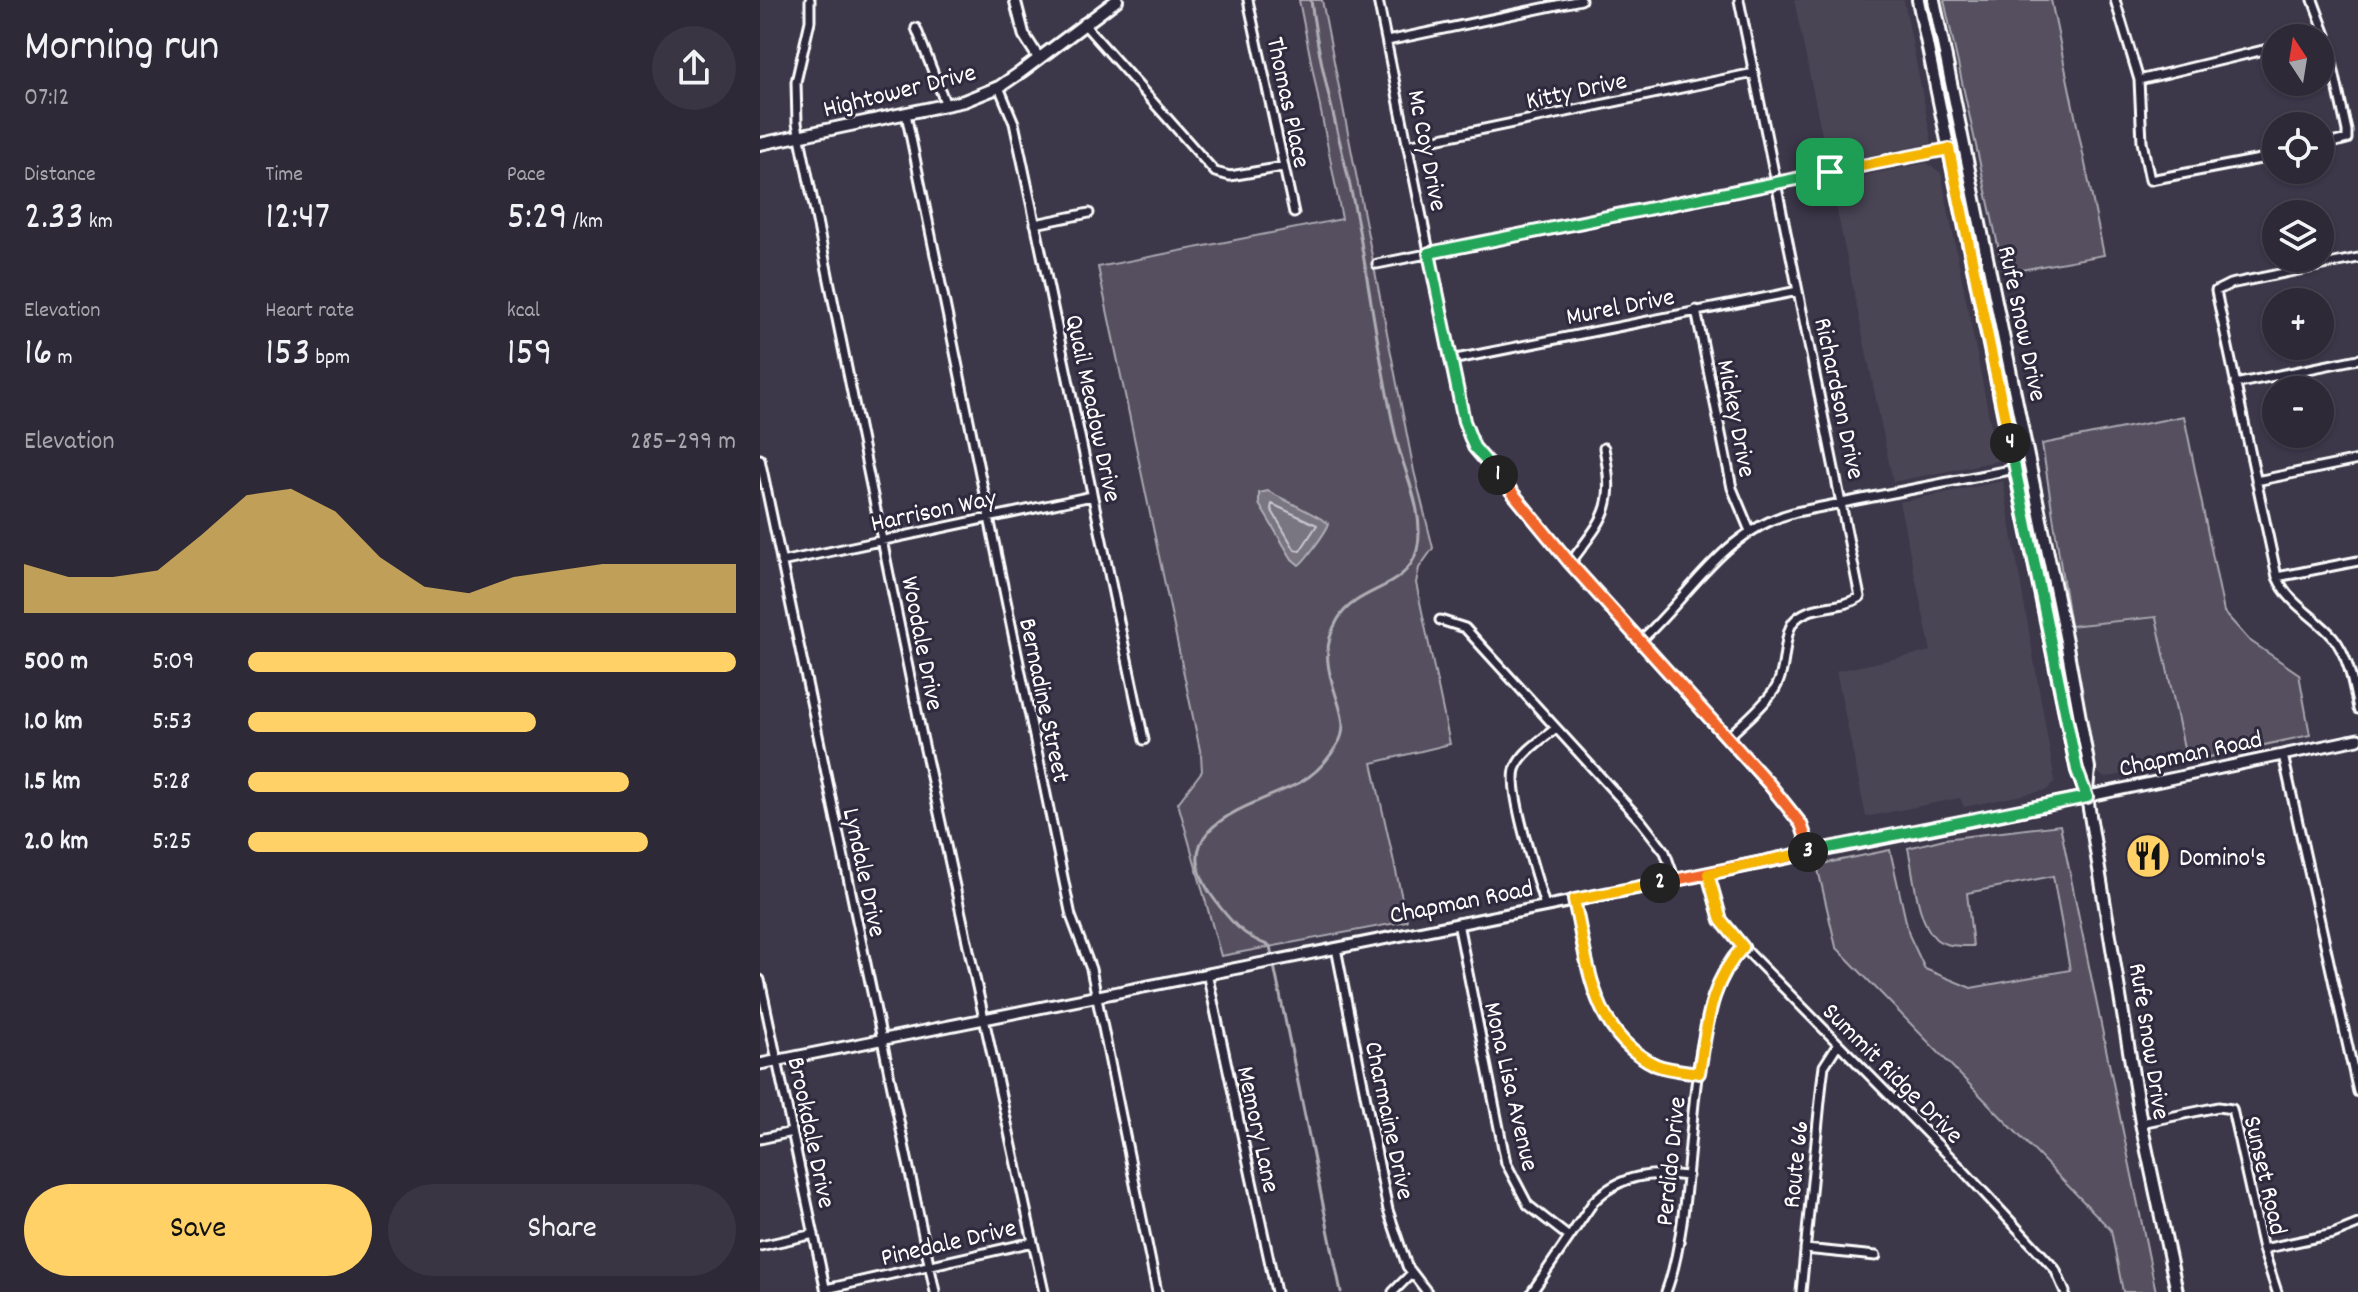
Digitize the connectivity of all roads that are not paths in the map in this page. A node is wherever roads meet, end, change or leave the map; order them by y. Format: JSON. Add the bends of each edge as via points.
{"nodes":[{"id":1,"x":810,"y":0,"type":"edge"},
{"id":2,"x":1015,"y":0,"type":"edge"},
{"id":3,"x":1117,"y":0,"type":"edge"},
{"id":4,"x":1248,"y":0,"type":"edge"},
{"id":5,"x":1378,"y":0,"type":"edge"},
{"id":6,"x":1581,"y":0,"type":"edge"},
{"id":7,"x":1739,"y":0,"type":"edge"},
{"id":8,"x":1918,"y":0,"type":"edge"},
{"id":9,"x":1934,"y":0,"type":"edge"},
{"id":10,"x":2115,"y":0,"type":"edge"},
{"id":11,"x":2313,"y":0,"type":"edge"},
{"id":12,"x":1083,"y":23,"type":"junction"},
{"id":13,"x":2322,"y":24,"type":"edge"},
{"id":14,"x":916,"y":28,"type":"dead end"},
{"id":15,"x":1387,"y":41,"type":"junction"},
{"id":16,"x":2262,"y":50,"type":"edge"},
{"id":17,"x":1038,"y":57,"type":"junction"},
{"id":18,"x":1754,"y":73,"type":"junction"},
{"id":19,"x":2334,"y":75,"type":"edge"},
{"id":20,"x":2139,"y":80,"type":"junction"},
{"id":21,"x":999,"y":87,"type":"junction"},
{"id":22,"x":946,"y":105,"type":"junction"},
{"id":23,"x":906,"y":114,"type":"junction"},
{"id":24,"x":800,"y":136,"type":"junction"},
{"id":25,"x":2334,"y":142,"type":"edge"},
{"id":26,"x":760,"y":144,"type":"edge"},
{"id":27,"x":1407,"y":145,"type":"junction"},
{"id":28,"x":1949,"y":149,"type":"junction"},
{"id":29,"x":2262,"y":159,"type":"edge"},
{"id":30,"x":1283,"y":167,"type":"junction"},
{"id":31,"x":1775,"y":182,"type":"junction"},
{"id":32,"x":1089,"y":213,"type":"dead end"},
{"id":33,"x":1294,"y":213,"type":"dead end"},
{"id":34,"x":1035,"y":224,"type":"junction"},
{"id":35,"x":1429,"y":253,"type":"junction"},
{"id":36,"x":2358,"y":258,"type":"edge"},
{"id":37,"x":1377,"y":264,"type":"dead end"},
{"id":38,"x":1798,"y":291,"type":"junction"},
{"id":39,"x":1696,"y":310,"type":"junction"},
{"id":40,"x":2358,"y":359,"type":"edge"},
{"id":41,"x":1451,"y":360,"type":"junction"},
{"id":42,"x":2235,"y":384,"type":"junction"},
{"id":43,"x":1604,"y":448,"type":"dead end"},
{"id":44,"x":760,"y":459,"type":"edge"},
{"id":45,"x":2358,"y":460,"type":"edge"},
{"id":46,"x":2015,"y":469,"type":"junction"},
{"id":47,"x":2256,"y":481,"type":"junction"},
{"id":48,"x":1092,"y":496,"type":"junction"},
{"id":49,"x":1842,"y":503,"type":"junction"},
{"id":50,"x":988,"y":518,"type":"junction"},
{"id":51,"x":1750,"y":531,"type":"junction"},
{"id":52,"x":884,"y":540,"type":"junction"},
{"id":53,"x":2358,"y":561,"type":"edge"},
{"id":54,"x":781,"y":562,"type":"junction"},
{"id":55,"x":1570,"y":563,"type":"junction"},
{"id":56,"x":2277,"y":577,"type":"junction"},
{"id":57,"x":1440,"y":620,"type":"dead end"},
{"id":58,"x":1640,"y":641,"type":"junction"},
{"id":59,"x":2358,"y":709,"type":"edge"},
{"id":60,"x":1556,"y":728,"type":"junction"},
{"id":61,"x":1727,"y":738,"type":"junction"},
{"id":62,"x":2358,"y":739,"type":"edge"},
{"id":63,"x":1144,"y":740,"type":"dead end"},
{"id":64,"x":2283,"y":755,"type":"junction"},
{"id":65,"x":2087,"y":797,"type":"junction"},
{"id":66,"x":1811,"y":852,"type":"junction"},
{"id":67,"x":1708,"y":874,"type":"junction"},
{"id":68,"x":1675,"y":880,"type":"junction"},
{"id":69,"x":1574,"y":900,"type":"junction"},
{"id":70,"x":1545,"y":906,"type":"junction"},
{"id":71,"x":1458,"y":923,"type":"junction"},
{"id":72,"x":1743,"y":947,"type":"junction"},
{"id":73,"x":1336,"y":948,"type":"junction"},
{"id":74,"x":1207,"y":973,"type":"junction"},
{"id":75,"x":760,"y":980,"type":"edge"},
{"id":76,"x":1096,"y":995,"type":"junction"},
{"id":77,"x":984,"y":1019,"type":"junction"},
{"id":78,"x":882,"y":1039,"type":"junction"},
{"id":79,"x":1838,"y":1044,"type":"junction"},
{"id":80,"x":777,"y":1061,"type":"junction"},
{"id":81,"x":760,"y":1064,"type":"edge"},
{"id":82,"x":1699,"y":1073,"type":"junction"},
{"id":83,"x":2358,"y":1092,"type":"edge"},
{"id":84,"x":2141,"y":1123,"type":"junction"},
{"id":85,"x":792,"y":1132,"type":"junction"},
{"id":86,"x":760,"y":1139,"type":"edge"},
{"id":87,"x":1688,"y":1176,"type":"junction"},
{"id":88,"x":2358,"y":1224,"type":"edge"},
{"id":89,"x":814,"y":1234,"type":"junction"},
{"id":90,"x":1569,"y":1237,"type":"junction"},
{"id":91,"x":1033,"y":1242,"type":"junction"},
{"id":92,"x":760,"y":1246,"type":"edge"},
{"id":93,"x":1805,"y":1249,"type":"junction"},
{"id":94,"x":2263,"y":1249,"type":"junction"},
{"id":95,"x":1876,"y":1256,"type":"dead end"},
{"id":96,"x":930,"y":1265,"type":"junction"},
{"id":97,"x":1412,"y":1273,"type":"junction"},
{"id":98,"x":826,"y":1291,"type":"edge"},
{"id":99,"x":935,"y":1292,"type":"edge"},
{"id":100,"x":1044,"y":1292,"type":"edge"},
{"id":101,"x":1157,"y":1292,"type":"edge"},
{"id":102,"x":1276,"y":1292,"type":"edge"},
{"id":103,"x":1393,"y":1292,"type":"edge"},
{"id":104,"x":1427,"y":1292,"type":"edge"},
{"id":105,"x":1532,"y":1292,"type":"edge"},
{"id":106,"x":1666,"y":1292,"type":"edge"},
{"id":107,"x":1801,"y":1292,"type":"edge"},
{"id":108,"x":2065,"y":1292,"type":"edge"},
{"id":109,"x":2177,"y":1292,"type":"edge"},
{"id":110,"x":2277,"y":1292,"type":"edge"}],
"edges":[{"from":1,"to":24,"type":"street","name":"Woodale Drive","via":[[796,82]]},
{"from":2,"to":17,"type":"street","via":[[1024,35]]},
{"from":3,"to":12,"type":"main road","name":"Hightower Drive"},
{"from":4,"to":30,"type":"street","name":"Thomas Place"},
{"from":5,"to":15,"type":"street","name":"Mc Coy Drive"},
{"from":6,"to":15,"type":"street"},
{"from":7,"to":18,"type":"street","name":"Richardson Drive"},
{"from":8,"to":28,"type":"main road","name":"Rufe Snow Drive"},
{"from":9,"to":65,"type":"main road","name":"Rufe Snow Drive","via":[[2066,641],[2089,768]]},
{"from":10,"to":20,"type":"street"},
{"from":11,"to":13,"type":"street"},
{"from":12,"to":17,"type":"main road","name":"Hightower Drive"},
{"from":12,"to":30,"type":"street","via":[[1215,172],[1230,176]]},
{"from":14,"to":22,"type":"street"},
{"from":15,"to":27,"type":"street","name":"Mc Coy Drive"},
{"from":16,"to":20,"type":"street"},
{"from":17,"to":21,"type":"main road","name":"Hightower Drive"},
{"from":18,"to":27,"type":"street","name":"Kitty Drive"},
{"from":18,"to":31,"type":"street","name":"Richardson Drive"},
{"from":19,"to":25,"type":"street","via":[[2347,139]]},
{"from":20,"to":29,"type":"street","via":[[2150,180]]},
{"from":21,"to":22,"type":"main road","name":"Hightower Drive"},
{"from":21,"to":34,"type":"street","name":"Quail Meadow Drive","via":[[1014,123]]},
{"from":22,"to":23,"type":"main road","name":"Hightower Drive"},
{"from":23,"to":24,"type":"main road","name":"Hightower Drive"},
{"from":23,"to":50,"type":"street","name":"Bernadine Street"},
{"from":24,"to":26,"type":"main road","name":"Hightower Drive"},
{"from":24,"to":52,"type":"street","name":"Woodale Drive"},
{"from":27,"to":35,"type":"street","name":"Mc Coy Drive"},
{"from":28,"to":31,"type":"street"},
{"from":28,"to":46,"type":"main road","name":"Rufe Snow Drive"},
{"from":30,"to":33,"type":"street","name":"Thomas Place"},
{"from":31,"to":35,"type":"street"},
{"from":31,"to":38,"type":"street","name":"Richardson Drive"},
{"from":32,"to":34,"type":"street"},
{"from":34,"to":48,"type":"street","name":"Quail Meadow Drive"},
{"from":35,"to":37,"type":"street"},
{"from":35,"to":41,"type":"street","name":"Mc Coy Drive"},
{"from":36,"to":42,"type":"street","via":[[2216,291]]},
{"from":38,"to":39,"type":"street","name":"Murel Drive"},
{"from":38,"to":49,"type":"street","name":"Richardson Drive"},
{"from":39,"to":41,"type":"street","name":"Murel Drive"},
{"from":39,"to":51,"type":"street","name":"Mickey Drive","via":[[1732,488]]},
{"from":40,"to":42,"type":"street"},
{"from":41,"to":55,"type":"street","name":"Mc Coy Drive","via":[[1474,447]]},
{"from":42,"to":47,"type":"street"},
{"from":43,"to":55,"type":"street","via":[[1608,509]]},
{"from":44,"to":54,"type":"street","name":"Lyndale Drive"},
{"from":45,"to":47,"type":"street"},
{"from":46,"to":49,"type":"street"},
{"from":46,"to":65,"type":"main road","name":"Rufe Snow Drive"},
{"from":47,"to":56,"type":"street"},
{"from":48,"to":50,"type":"street","name":"Harrison Way"},
{"from":48,"to":63,"type":"street","name":"Quail Meadow Drive"},
{"from":49,"to":51,"type":"street","via":[[1778,516]]},
{"from":49,"to":61,"type":"street","name":"Richardson Drive","via":[[1860,597],[1796,618],[1775,688]]},
{"from":50,"to":52,"type":"street","name":"Harrison Way"},
{"from":50,"to":76,"type":"street","name":"Bernadine Street","via":[[1071,916]]},
{"from":51,"to":58,"type":"street","via":[[1715,557]]},
{"from":52,"to":54,"type":"street","name":"Harrison Way"},
{"from":52,"to":77,"type":"street","name":"Woodale Drive"},
{"from":53,"to":56,"type":"street"},
{"from":54,"to":78,"type":"street","name":"Lyndale Drive"},
{"from":55,"to":58,"type":"street","name":"Mc Coy Drive"},
{"from":56,"to":59,"type":"street","via":[[2285,596],[2333,637]]},
{"from":57,"to":60,"type":"street","via":[[1465,628]]},
{"from":58,"to":61,"type":"street","name":"Mc Coy Drive"},
{"from":60,"to":68,"type":"street","via":[[1657,841]]},
{"from":60,"to":70,"type":"street","via":[[1526,754],[1514,775]]},
{"from":61,"to":66,"type":"street","name":"Mc Coy Drive","via":[[1801,824]]},
{"from":62,"to":64,"type":"street","name":"Chapman Road"},
{"from":64,"to":65,"type":"street","name":"Chapman Road"},
{"from":64,"to":83,"type":"street"},
{"from":65,"to":66,"type":"street","name":"Chapman Road"},
{"from":65,"to":84,"type":"main road","name":"Rufe Snow Drive"},
{"from":66,"to":67,"type":"street","name":"Chapman Road"},
{"from":67,"to":68,"type":"street","name":"Chapman Road"},
{"from":67,"to":72,"type":"street","name":"Summit Ridge Drive","via":[[1721,920]]},
{"from":68,"to":69,"type":"street","name":"Chapman Road"},
{"from":69,"to":70,"type":"street","name":"Chapman Road"},
{"from":69,"to":82,"type":"street","via":[[1595,999],[1607,1022],[1656,1065]]},
{"from":70,"to":71,"type":"street","name":"Chapman Road"},
{"from":71,"to":73,"type":"street","name":"Chapman Road"},
{"from":71,"to":90,"type":"street","name":"Mona Lisa Avenue","via":[[1506,1163],[1528,1205]]},
{"from":72,"to":79,"type":"street","name":"Summit Ridge Drive"},
{"from":72,"to":82,"type":"street","name":"Perdido Drive","via":[[1722,972],[1713,994]]},
{"from":73,"to":74,"type":"street","name":"Chapman Road"},
{"from":73,"to":97,"type":"street","name":"Charmaine Drive","via":[[1388,1210]]},
{"from":74,"to":76,"type":"street","name":"Chapman Road"},
{"from":74,"to":102,"type":"street","name":"Memory Lane"},
{"from":75,"to":80,"type":"street","name":"Brookdale Drive"},
{"from":76,"to":77,"type":"street","name":"Chapman Road"},
{"from":76,"to":101,"type":"street","name":"Bernadine Street"},
{"from":77,"to":78,"type":"street","name":"Chapman Road"},
{"from":77,"to":91,"type":"street","name":"Woodale Drive"},
{"from":78,"to":80,"type":"street","name":"Chapman Road"},
{"from":78,"to":96,"type":"street","name":"Lyndale Drive"},
{"from":79,"to":93,"type":"street","name":"Route 66","via":[[1824,1066]]},
{"from":79,"to":108,"type":"street","name":"Summit Ridge Drive","via":[[2055,1269]]},
{"from":80,"to":81,"type":"street","name":"Chapman Road"},
{"from":80,"to":85,"type":"street","name":"Brookdale Drive"},
{"from":82,"to":87,"type":"street","name":"Perdido Drive"},
{"from":84,"to":94,"type":"street","name":"Sunset Road","via":[[2218,1107],[2232,1109]]},
{"from":84,"to":109,"type":"main road","name":"Rufe Snow Drive"},
{"from":85,"to":86,"type":"street"},
{"from":85,"to":89,"type":"street","name":"Brookdale Drive"},
{"from":87,"to":90,"type":"street","via":[[1658,1173],[1615,1183],[1594,1201]]},
{"from":87,"to":106,"type":"street","name":"Perdido Drive","via":[[1680,1244]]},
{"from":88,"to":94,"type":"street"},
{"from":89,"to":92,"type":"street"},
{"from":89,"to":98,"type":"street","name":"Brookdale Drive"},
{"from":90,"to":105,"type":"street"},
{"from":91,"to":96,"type":"street","name":"Pinedale Drive"},
{"from":91,"to":100,"type":"street","name":"Woodale Drive"},
{"from":93,"to":95,"type":"street"},
{"from":93,"to":107,"type":"street","name":"Route 66"},
{"from":94,"to":110,"type":"street","name":"Sunset Road"},
{"from":96,"to":98,"type":"street","name":"Pinedale Drive"},
{"from":96,"to":99,"type":"street","name":"Lyndale Drive"},
{"from":97,"to":103,"type":"street"},
{"from":97,"to":104,"type":"street","name":"Charmaine Drive"}]}
